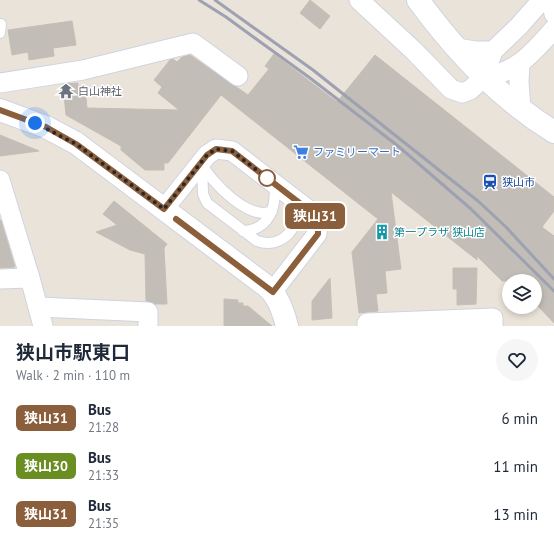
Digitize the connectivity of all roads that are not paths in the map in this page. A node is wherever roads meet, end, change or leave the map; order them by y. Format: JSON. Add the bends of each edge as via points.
{"nodes":[{"id":1,"x":359,"y":0,"type":"edge"},
{"id":2,"x":418,"y":0,"type":"edge"},
{"id":3,"x":542,"y":0,"type":"edge"},
{"id":4,"x":552,"y":0,"type":"edge"},
{"id":5,"x":554,"y":14,"type":"edge"},
{"id":6,"x":554,"y":29,"type":"edge"},
{"id":7,"x":455,"y":47,"type":"junction"},
{"id":8,"x":493,"y":51,"type":"junction"},
{"id":9,"x":520,"y":64,"type":"junction"},
{"id":10,"x":238,"y":76,"type":"dead end"},
{"id":11,"x":484,"y":77,"type":"junction"},
{"id":12,"x":0,"y":82,"type":"edge"},
{"id":13,"x":520,"y":109,"type":"junction"},
{"id":14,"x":0,"y":110,"type":"edge"},
{"id":15,"x":554,"y":132,"type":"edge"},
{"id":16,"x":202,"y":162,"type":"junction"},
{"id":17,"x":0,"y":180,"type":"edge"},
{"id":18,"x":274,"y":183,"type":"junction"},
{"id":19,"x":296,"y":200,"type":"junction"},
{"id":20,"x":164,"y":209,"type":"junction"},
{"id":21,"x":272,"y":211,"type":"junction"},
{"id":22,"x":243,"y":231,"type":"junction"},
{"id":23,"x":30,"y":278,"type":"junction"},
{"id":24,"x":0,"y":279,"type":"edge"},
{"id":25,"x":273,"y":292,"type":"junction"},
{"id":26,"x":39,"y":307,"type":"junction"},
{"id":27,"x":43,"y":326,"type":"edge"},
{"id":28,"x":148,"y":326,"type":"edge"},
{"id":29,"x":287,"y":326,"type":"edge"},
{"id":30,"x":367,"y":326,"type":"edge"},
{"id":31,"x":493,"y":326,"type":"edge"}],
"edges":[{"from":1,"to":11,"type":"street","via":[[451,89],[462,93],[470,90]]},
{"from":2,"to":7,"type":"street"},
{"from":3,"to":8,"type":"street"},
{"from":4,"to":5,"type":"street"},
{"from":6,"to":9,"type":"street"},
{"from":7,"to":8,"type":"street"},
{"from":7,"to":11,"type":"street"},
{"from":8,"to":11,"type":"street"},
{"from":9,"to":11,"type":"street","via":[[499,75]]},
{"from":9,"to":13,"type":"street"},
{"from":10,"to":12,"type":"street","via":[[193,43],[83,70]]},
{"from":11,"to":13,"type":"street"},
{"from":13,"to":15,"type":"street"},
{"from":14,"to":20,"type":"street","via":[[46,127],[76,144]]},
{"from":16,"to":18,"type":"street","via":[[216,149],[232,151]]},
{"from":16,"to":20,"type":"street"},
{"from":16,"to":21,"type":"lane","via":[[207,174],[215,183],[248,209],[262,214]]},
{"from":16,"to":22,"type":"lane","via":[[203,194],[207,203]]},
{"from":17,"to":23,"type":"street"},
{"from":18,"to":19,"type":"street"},
{"from":18,"to":21,"type":"lane","via":[[275,204]]},
{"from":19,"to":22,"type":"lane","via":[[298,216],[289,233],[280,240],[273,244],[265,244]]},
{"from":19,"to":25,"type":"street","via":[[314,215],[318,222],[318,234]]},
{"from":20,"to":25,"type":"street"},
{"from":21,"to":22,"type":"lane","via":[[257,229]]},
{"from":23,"to":24,"type":"street"},
{"from":23,"to":26,"type":"street"},
{"from":25,"to":29,"type":"street"},
{"from":26,"to":27,"type":"street"},
{"from":26,"to":28,"type":"street","via":[[148,312]]},
{"from":30,"to":31,"type":"street","via":[[367,323],[493,318]]}]}
